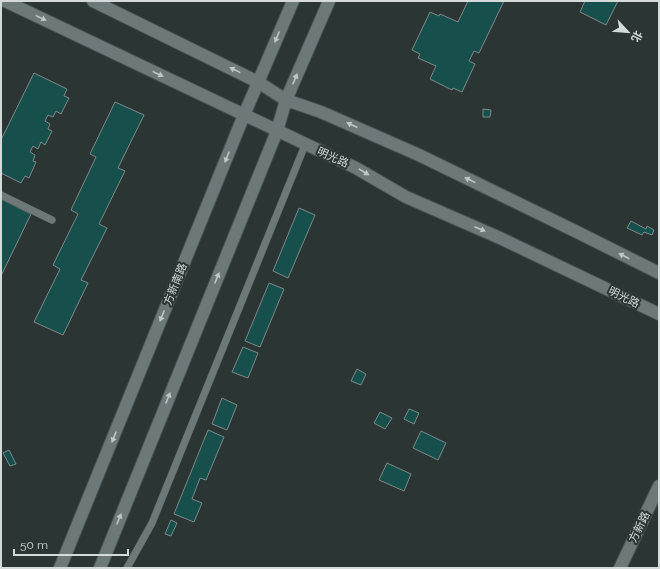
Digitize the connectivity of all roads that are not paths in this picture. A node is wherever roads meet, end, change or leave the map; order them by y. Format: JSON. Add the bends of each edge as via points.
{"nodes":[{"id":1,"x":6,"y":1,"type":"edge"},
{"id":2,"x":93,"y":1,"type":"edge"},
{"id":3,"x":293,"y":1,"type":"edge"},
{"id":4,"x":328,"y":1,"type":"edge"},
{"id":5,"x":258,"y":82,"type":"junction"},
{"id":6,"x":286,"y":100,"type":"junction"},
{"id":7,"x":244,"y":115,"type":"junction"},
{"id":8,"x":277,"y":131,"type":"junction"},
{"id":9,"x":305,"y":145,"type":"junction"},
{"id":10,"x":1,"y":195,"type":"edge"},
{"id":11,"x":52,"y":220,"type":"dead end"},
{"id":12,"x":659,"y":273,"type":"edge"},
{"id":13,"x":659,"y":314,"type":"edge"},
{"id":14,"x":659,"y":486,"type":"edge"},
{"id":15,"x":60,"y":568,"type":"edge"},
{"id":16,"x":100,"y":568,"type":"edge"},
{"id":17,"x":127,"y":568,"type":"edge"},
{"id":18,"x":620,"y":568,"type":"edge"}],
"edges":[{"from":1,"to":7,"type":"main road","name":"明光路","one_way":true},
{"from":5,"to":2,"type":"main road","one_way":true},
{"from":3,"to":5,"type":"main road","name":"方新南路","one_way":true},
{"from":6,"to":4,"type":"main road","one_way":true},
{"from":5,"to":6,"type":"main road"},
{"from":5,"to":7,"type":"main road","name":"方新南路"},
{"from":6,"to":8,"type":"main road"},
{"from":12,"to":6,"type":"main road","one_way":true,"via":[[419,155],[321,112]]},
{"from":7,"to":8,"type":"main road","name":"明光路"},
{"from":7,"to":15,"type":"main road","name":"方新南路","one_way":true},
{"from":8,"to":9,"type":"main road","name":"明光路"},
{"from":16,"to":8,"type":"main road","one_way":true},
{"from":9,"to":13,"type":"main road","name":"明光路","one_way":true,"via":[[356,168],[406,198],[500,238]]},
{"from":9,"to":17,"type":"lane","via":[[152,523]]},
{"from":10,"to":11,"type":"lane"},
{"from":14,"to":18,"type":"main road","name":"方新路"}]}
